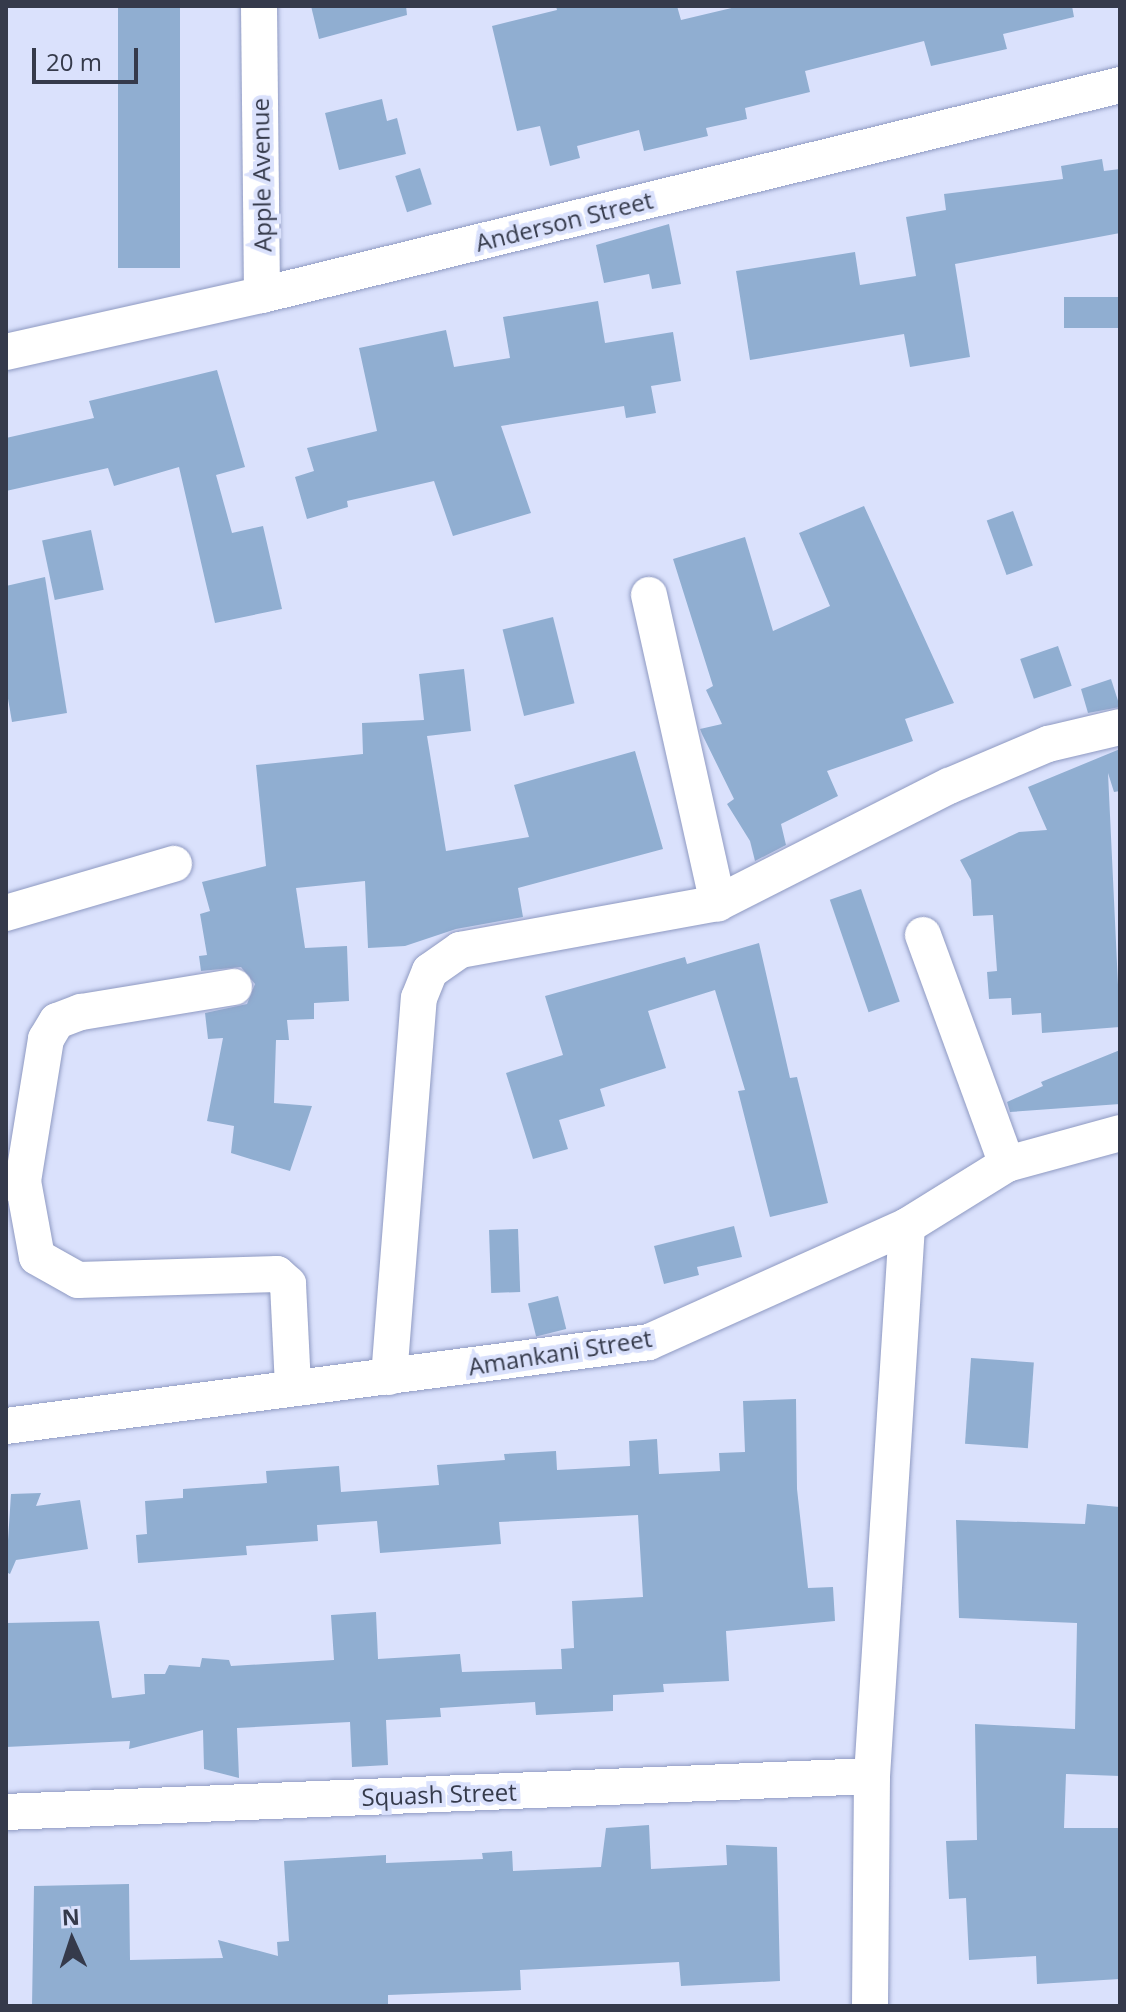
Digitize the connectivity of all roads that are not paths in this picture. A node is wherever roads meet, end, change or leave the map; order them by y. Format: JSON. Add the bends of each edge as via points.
{"nodes":[{"id":1,"x":259,"y":6,"type":"edge"},
{"id":2,"x":1120,"y":85,"type":"edge"},
{"id":3,"x":262,"y":295,"type":"junction"},
{"id":4,"x":6,"y":352,"type":"edge"},
{"id":5,"x":649,"y":595,"type":"dead end"},
{"id":6,"x":1120,"y":727,"type":"edge"},
{"id":7,"x":174,"y":864,"type":"dead end"},
{"id":8,"x":718,"y":903,"type":"junction"},
{"id":9,"x":6,"y":913,"type":"edge"},
{"id":10,"x":923,"y":935,"type":"dead end"},
{"id":11,"x":234,"y":987,"type":"dead end"},
{"id":12,"x":1120,"y":1133,"type":"edge"},
{"id":13,"x":1007,"y":1164,"type":"junction"},
{"id":14,"x":14,"y":1182,"type":"edge"},
{"id":15,"x":907,"y":1226,"type":"junction"},
{"id":16,"x":389,"y":1377,"type":"junction"},
{"id":17,"x":293,"y":1387,"type":"junction"},
{"id":18,"x":6,"y":1426,"type":"edge"},
{"id":19,"x":872,"y":1776,"type":"junction"},
{"id":20,"x":6,"y":1812,"type":"edge"},
{"id":21,"x":870,"y":2006,"type":"edge"}],
"edges":[{"from":1,"to":3,"type":"street","name":"Apple Avenue"},
{"from":2,"to":3,"type":"street","name":"Anderson Street"},
{"from":3,"to":4,"type":"street","name":"Anderson Street"},
{"from":5,"to":8,"type":"street"},
{"from":6,"to":8,"type":"street","via":[[1048,744],[949,786]]},
{"from":7,"to":9,"type":"street"},
{"from":8,"to":16,"type":"street","via":[[460,950],[430,971],[419,998]]},
{"from":10,"to":13,"type":"street"},
{"from":11,"to":14,"type":"street","via":[[81,1012],[57,1021],[46,1039]]},
{"from":12,"to":13,"type":"street","name":"Amankani Street"},
{"from":13,"to":15,"type":"street","name":"Amankani Street"},
{"from":14,"to":17,"type":"street","via":[[37,1257],[78,1280],[277,1274],[288,1284]]},
{"from":15,"to":16,"type":"street","name":"Amankani Street","via":[[649,1342]]},
{"from":15,"to":19,"type":"street"},
{"from":16,"to":17,"type":"street","name":"Amankani Street"},
{"from":17,"to":18,"type":"street","name":"Amankani Street"},
{"from":19,"to":20,"type":"street","name":"Squash Street"},
{"from":19,"to":21,"type":"street"}]}
